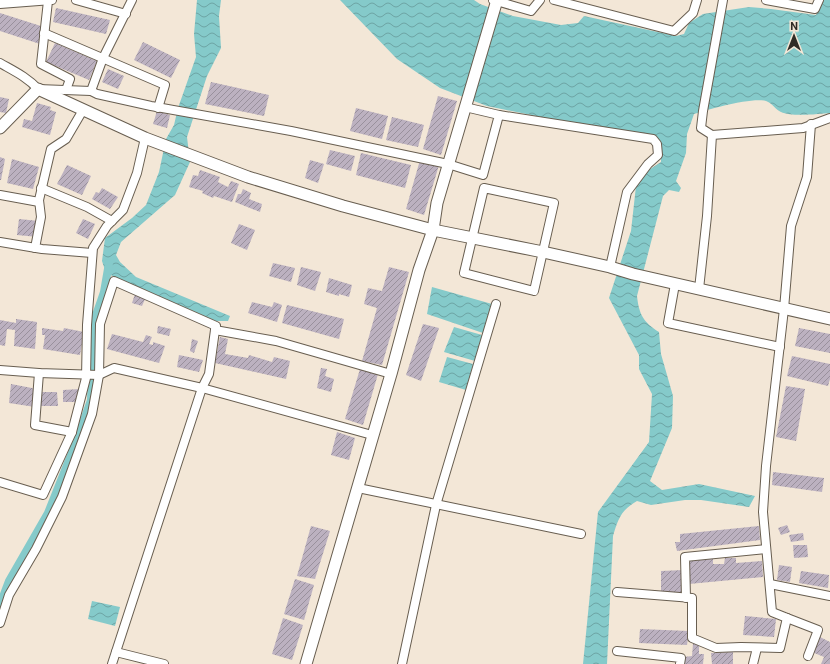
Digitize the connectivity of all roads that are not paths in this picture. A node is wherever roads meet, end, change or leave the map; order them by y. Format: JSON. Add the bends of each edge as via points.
{"nodes":[{"id":1,"x":76,"y":0,"type":"edge"},
{"id":2,"x":132,"y":0,"type":"edge"},
{"id":3,"x":495,"y":0,"type":"edge"},
{"id":4,"x":540,"y":0,"type":"edge"},
{"id":5,"x":554,"y":0,"type":"edge"},
{"id":6,"x":697,"y":0,"type":"edge"},
{"id":7,"x":723,"y":0,"type":"edge"},
{"id":8,"x":766,"y":0,"type":"edge"},
{"id":9,"x":819,"y":0,"type":"edge"},
{"id":10,"x":50,"y":1,"type":"edge"},
{"id":11,"x":0,"y":4,"type":"edge"},
{"id":12,"x":126,"y":14,"type":"junction"},
{"id":13,"x":44,"y":33,"type":"junction"},
{"id":14,"x":104,"y":58,"type":"junction"},
{"id":15,"x":0,"y":63,"type":"edge"},
{"id":16,"x":38,"y":89,"type":"junction"},
{"id":17,"x":66,"y":90,"type":"junction"},
{"id":18,"x":90,"y":91,"type":"junction"},
{"id":19,"x":466,"y":105,"type":"junction"},
{"id":20,"x":158,"y":108,"type":"junction"},
{"id":21,"x":83,"y":110,"type":"junction"},
{"id":22,"x":499,"y":115,"type":"junction"},
{"id":23,"x":830,"y":118,"type":"edge"},
{"id":24,"x":811,"y":124,"type":"junction"},
{"id":25,"x":0,"y":128,"type":"edge"},
{"id":26,"x":712,"y":135,"type":"junction"},
{"id":27,"x":147,"y":139,"type":"junction"},
{"id":28,"x":448,"y":164,"type":"junction"},
{"id":29,"x":483,"y":175,"type":"junction"},
{"id":30,"x":41,"y":188,"type":"junction"},
{"id":31,"x":484,"y":188,"type":"junction"},
{"id":32,"x":0,"y":195,"type":"edge"},
{"id":33,"x":39,"y":202,"type":"junction"},
{"id":34,"x":112,"y":221,"type":"junction"},
{"id":35,"x":433,"y":230,"type":"junction"},
{"id":36,"x":473,"y":237,"type":"junction"},
{"id":37,"x":0,"y":242,"type":"edge"},
{"id":38,"x":35,"y":248,"type":"junction"},
{"id":39,"x":92,"y":252,"type":"junction"},
{"id":40,"x":543,"y":252,"type":"junction"},
{"id":41,"x":610,"y":267,"type":"junction"},
{"id":42,"x":675,"y":284,"type":"junction"},
{"id":43,"x":699,"y":289,"type":"junction"},
{"id":44,"x":496,"y":304,"type":"dead end"},
{"id":45,"x":784,"y":309,"type":"junction"},
{"id":46,"x":830,"y":319,"type":"edge"},
{"id":47,"x":215,"y":330,"type":"junction"},
{"id":48,"x":780,"y":348,"type":"junction"},
{"id":49,"x":0,"y":370,"type":"edge"},
{"id":50,"x":39,"y":373,"type":"junction"},
{"id":51,"x":86,"y":374,"type":"junction"},
{"id":52,"x":390,"y":374,"type":"junction"},
{"id":53,"x":99,"y":375,"type":"junction"},
{"id":54,"x":202,"y":388,"type":"junction"},
{"id":55,"x":72,"y":432,"type":"junction"},
{"id":56,"x":372,"y":436,"type":"junction"},
{"id":57,"x":0,"y":482,"type":"edge"},
{"id":58,"x":358,"y":488,"type":"junction"},
{"id":59,"x":436,"y":505,"type":"junction"},
{"id":60,"x":581,"y":534,"type":"dead end"},
{"id":61,"x":766,"y":549,"type":"junction"},
{"id":62,"x":770,"y":584,"type":"junction"},
{"id":63,"x":617,"y":592,"type":"dead end"},
{"id":64,"x":830,"y":596,"type":"edge"},
{"id":65,"x":686,"y":598,"type":"junction"},
{"id":66,"x":787,"y":618,"type":"junction"},
{"id":67,"x":0,"y":623,"type":"edge"},
{"id":68,"x":757,"y":648,"type":"junction"},
{"id":69,"x":617,"y":651,"type":"dead end"},
{"id":70,"x":116,"y":652,"type":"junction"},
{"id":71,"x":808,"y":656,"type":"dead end"},
{"id":72,"x":112,"y":664,"type":"edge"},
{"id":73,"x":164,"y":664,"type":"edge"},
{"id":74,"x":306,"y":664,"type":"edge"},
{"id":75,"x":402,"y":664,"type":"edge"},
{"id":76,"x":680,"y":664,"type":"edge"},
{"id":77,"x":753,"y":664,"type":"edge"}],
"edges":[{"from":1,"to":12,"type":"street"},
{"from":2,"to":12,"type":"street"},
{"from":3,"to":4,"type":"street","via":[[531,11]]},
{"from":3,"to":19,"type":"street"},
{"from":5,"to":6,"type":"street","via":[[674,30],[693,13]]},
{"from":7,"to":26,"type":"street","via":[[701,128]]},
{"from":8,"to":9,"type":"street","via":[[815,9]]},
{"from":10,"to":11,"type":"street"},
{"from":10,"to":13,"type":"street"},
{"from":12,"to":14,"type":"street"},
{"from":13,"to":14,"type":"street"},
{"from":13,"to":17,"type":"street","via":[[41,64],[70,79]]},
{"from":14,"to":18,"type":"street"},
{"from":14,"to":20,"type":"street","via":[[166,85]]},
{"from":15,"to":16,"type":"street","via":[[21,74]]},
{"from":16,"to":17,"type":"street"},
{"from":16,"to":21,"type":"street"},
{"from":16,"to":25,"type":"street"},
{"from":17,"to":18,"type":"street"},
{"from":18,"to":20,"type":"street"},
{"from":19,"to":22,"type":"street"},
{"from":19,"to":28,"type":"street"},
{"from":20,"to":28,"type":"street","via":[[291,131]]},
{"from":21,"to":27,"type":"street"},
{"from":21,"to":30,"type":"street","via":[[66,139],[51,149]]},
{"from":22,"to":29,"type":"street"},
{"from":22,"to":41,"type":"street","via":[[653,140],[657,144],[658,155],[627,192]]},
{"from":23,"to":24,"type":"street"},
{"from":24,"to":26,"type":"street","via":[[803,128]]},
{"from":24,"to":45,"type":"street","via":[[808,177],[791,226]]},
{"from":26,"to":43,"type":"street"},
{"from":27,"to":34,"type":"street","via":[[123,210]]},
{"from":27,"to":35,"type":"street","via":[[256,179]]},
{"from":28,"to":29,"type":"street"},
{"from":28,"to":35,"type":"street","via":[[437,203]]},
{"from":29,"to":31,"type":"street"},
{"from":30,"to":33,"type":"street"},
{"from":30,"to":34,"type":"street","via":[[88,207]]},
{"from":31,"to":36,"type":"street"},
{"from":31,"to":40,"type":"street","via":[[554,203]]},
{"from":32,"to":33,"type":"street"},
{"from":33,"to":38,"type":"street","via":[[41,217]]},
{"from":34,"to":39,"type":"street"},
{"from":35,"to":36,"type":"street"},
{"from":35,"to":52,"type":"street"},
{"from":36,"to":40,"type":"street"},
{"from":36,"to":40,"type":"street","via":[[464,273],[534,291]]},
{"from":37,"to":38,"type":"street"},
{"from":38,"to":39,"type":"street"},
{"from":39,"to":51,"type":"street"},
{"from":40,"to":41,"type":"street"},
{"from":41,"to":42,"type":"street"},
{"from":42,"to":43,"type":"street"},
{"from":42,"to":48,"type":"street","via":[[668,323]]},
{"from":43,"to":45,"type":"street"},
{"from":44,"to":59,"type":"street"},
{"from":45,"to":46,"type":"street"},
{"from":45,"to":48,"type":"street"},
{"from":47,"to":52,"type":"street","via":[[276,341]]},
{"from":47,"to":53,"type":"street","via":[[216,326],[114,281],[100,324]]},
{"from":47,"to":54,"type":"street","via":[[209,374]]},
{"from":48,"to":61,"type":"street","via":[[766,466],[763,512]]},
{"from":49,"to":50,"type":"street"},
{"from":50,"to":51,"type":"street"},
{"from":50,"to":55,"type":"street","via":[[35,426]]},
{"from":51,"to":53,"type":"street"},
{"from":51,"to":55,"type":"street"},
{"from":52,"to":56,"type":"street"},
{"from":53,"to":54,"type":"street","via":[[114,368]]},
{"from":53,"to":67,"type":"street","via":[[92,414],[62,497],[9,595]]},
{"from":54,"to":56,"type":"street"},
{"from":54,"to":70,"type":"street"},
{"from":55,"to":57,"type":"street","via":[[42,495]]},
{"from":56,"to":58,"type":"street"},
{"from":58,"to":59,"type":"street"},
{"from":58,"to":74,"type":"street"},
{"from":59,"to":60,"type":"street"},
{"from":59,"to":75,"type":"street"},
{"from":61,"to":62,"type":"street"},
{"from":61,"to":65,"type":"street","via":[[684,557]]},
{"from":62,"to":64,"type":"street"},
{"from":62,"to":66,"type":"street","via":[[772,612]]},
{"from":63,"to":65,"type":"street"},
{"from":65,"to":68,"type":"street","via":[[692,598],[692,638],[716,648]]},
{"from":66,"to":68,"type":"street","via":[[780,648]]},
{"from":66,"to":71,"type":"street","via":[[818,630]]},
{"from":68,"to":77,"type":"street"},
{"from":69,"to":76,"type":"street","via":[[680,658]]},
{"from":70,"to":72,"type":"street"},
{"from":70,"to":73,"type":"street"}]}
